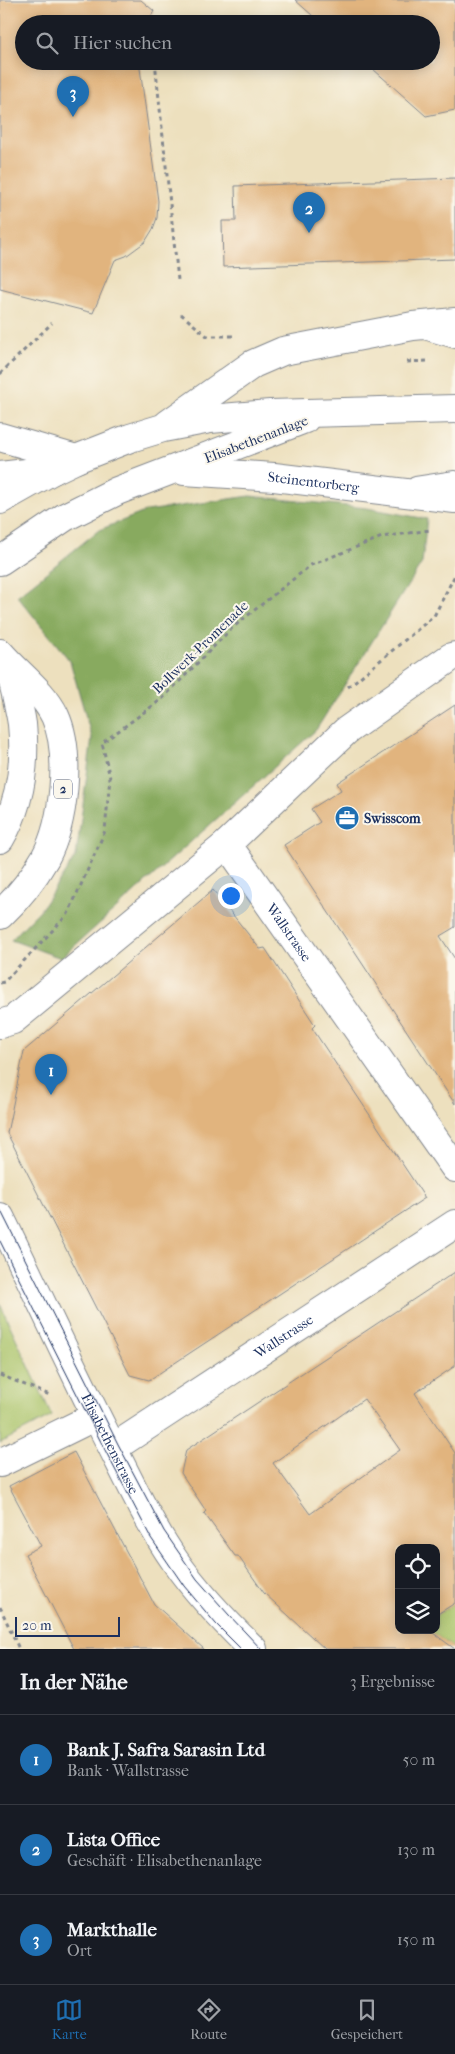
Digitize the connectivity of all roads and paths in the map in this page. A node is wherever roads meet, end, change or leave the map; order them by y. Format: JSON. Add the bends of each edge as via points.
{"nodes":[{"id":1,"x":156,"y":70,"type":"edge"},
{"id":2,"x":178,"y":280,"type":"dead end"},
{"id":3,"x":182,"y":314,"type":"dead end"},
{"id":4,"x":455,"y":322,"type":"edge"},
{"id":5,"x":52,"y":323,"type":"dead end"},
{"id":6,"x":413,"y":326,"type":"junction"},
{"id":7,"x":241,"y":336,"type":"dead end"},
{"id":8,"x":455,"y":339,"type":"edge"},
{"id":9,"x":435,"y":361,"type":"dead end"},
{"id":10,"x":406,"y":362,"type":"dead end"},
{"id":11,"x":0,"y":374,"type":"edge"},
{"id":12,"x":455,"y":409,"type":"edge"},
{"id":13,"x":323,"y":412,"type":"junction"},
{"id":14,"x":163,"y":428,"type":"junction"},
{"id":15,"x":0,"y":437,"type":"edge"},
{"id":16,"x":65,"y":464,"type":"junction"},
{"id":17,"x":172,"y":471,"type":"junction"},
{"id":18,"x":0,"y":476,"type":"edge"},
{"id":19,"x":455,"y":480,"type":"edge"},
{"id":20,"x":388,"y":491,"type":"junction"},
{"id":21,"x":455,"y":499,"type":"edge"},
{"id":22,"x":0,"y":500,"type":"edge"},
{"id":23,"x":431,"y":530,"type":"dead end"},
{"id":24,"x":0,"y":561,"type":"edge"},
{"id":25,"x":455,"y":575,"type":"edge"},
{"id":26,"x":455,"y":656,"type":"edge"},
{"id":27,"x":4,"y":658,"type":"edge"},
{"id":28,"x":346,"y":689,"type":"dead end"},
{"id":29,"x":102,"y":743,"type":"dead end"},
{"id":30,"x":0,"y":839,"type":"edge"},
{"id":31,"x":227,"y":844,"type":"junction"},
{"id":32,"x":0,"y":915,"type":"edge"},
{"id":33,"x":0,"y":1024,"type":"edge"},
{"id":34,"x":455,"y":1168,"type":"edge"},
{"id":35,"x":0,"y":1217,"type":"edge"},
{"id":36,"x":455,"y":1224,"type":"edge"},
{"id":37,"x":0,"y":1375,"type":"edge"},
{"id":38,"x":81,"y":1386,"type":"junction"},
{"id":39,"x":96,"y":1416,"type":"junction"},
{"id":40,"x":113,"y":1448,"type":"junction"},
{"id":41,"x":0,"y":1463,"type":"edge"},
{"id":42,"x":0,"y":1607,"type":"edge"},
{"id":43,"x":19,"y":1649,"type":"edge"},
{"id":44,"x":253,"y":1649,"type":"edge"}],
"edges":[{"from":1,"to":2,"type":"path"},
{"from":3,"to":7,"type":"path","via":[[207,336]]},
{"from":4,"to":6,"type":"main road"},
{"from":5,"to":11,"type":"path"},
{"from":6,"to":8,"type":"lane"},
{"from":6,"to":14,"type":"main road","via":[[283,351],[253,364]]},
{"from":9,"to":10,"type":"path"},
{"from":12,"to":13,"type":"main road"},
{"from":13,"to":14,"type":"main road","name":"Elisabethenanlage","via":[[238,416]]},
{"from":13,"to":17,"type":"main road","name":"Elisabethenanlage"},
{"from":14,"to":16,"type":"main road","name":"Elisabethenanlage"},
{"from":15,"to":16,"type":"main road"},
{"from":16,"to":18,"type":"main road","name":"Elisabethenanlage"},
{"from":16,"to":22,"type":"main road"},
{"from":17,"to":20,"type":"main road","name":"Steinentorberg","via":[[274,477]]},
{"from":17,"to":24,"type":"main road","name":"Elisabethenanlage","via":[[117,491],[65,517]]},
{"from":19,"to":20,"type":"lane"},
{"from":20,"to":21,"type":"main road","name":"Steinentorberg"},
{"from":23,"to":29,"type":"path","name":"Bollwerk-Promenade","via":[[382,537],[311,565],[232,628],[162,699]]},
{"from":25,"to":28,"type":"path","via":[[434,616]]},
{"from":26,"to":31,"type":"main road","via":[[346,731]]},
{"from":27,"to":30,"type":"main road","via":[[22,724],[22,775],[13,811]]},
{"from":27,"to":32,"type":"main road","number":"2","via":[[31,683],[55,716],[62,740],[64,766],[57,825],[46,857]]},
{"from":31,"to":33,"type":"main road","via":[[13,1020]]},
{"from":31,"to":34,"type":"main road","name":"Wallstrasse"},
{"from":35,"to":38,"type":"main road","name":"Elisabethenstrasse"},
{"from":36,"to":40,"type":"main road","name":"Wallstrasse"},
{"from":37,"to":38,"type":"path","via":[[56,1398]]},
{"from":38,"to":39,"type":"main road","name":"Elisabethenstrasse"},
{"from":39,"to":40,"type":"main road","name":"Elisabethenstrasse"},
{"from":39,"to":41,"type":"main road"},
{"from":40,"to":44,"type":"main road","name":"Elisabethenstrasse","via":[[175,1561],[230,1628]]},
{"from":42,"to":43,"type":"path"}]}
